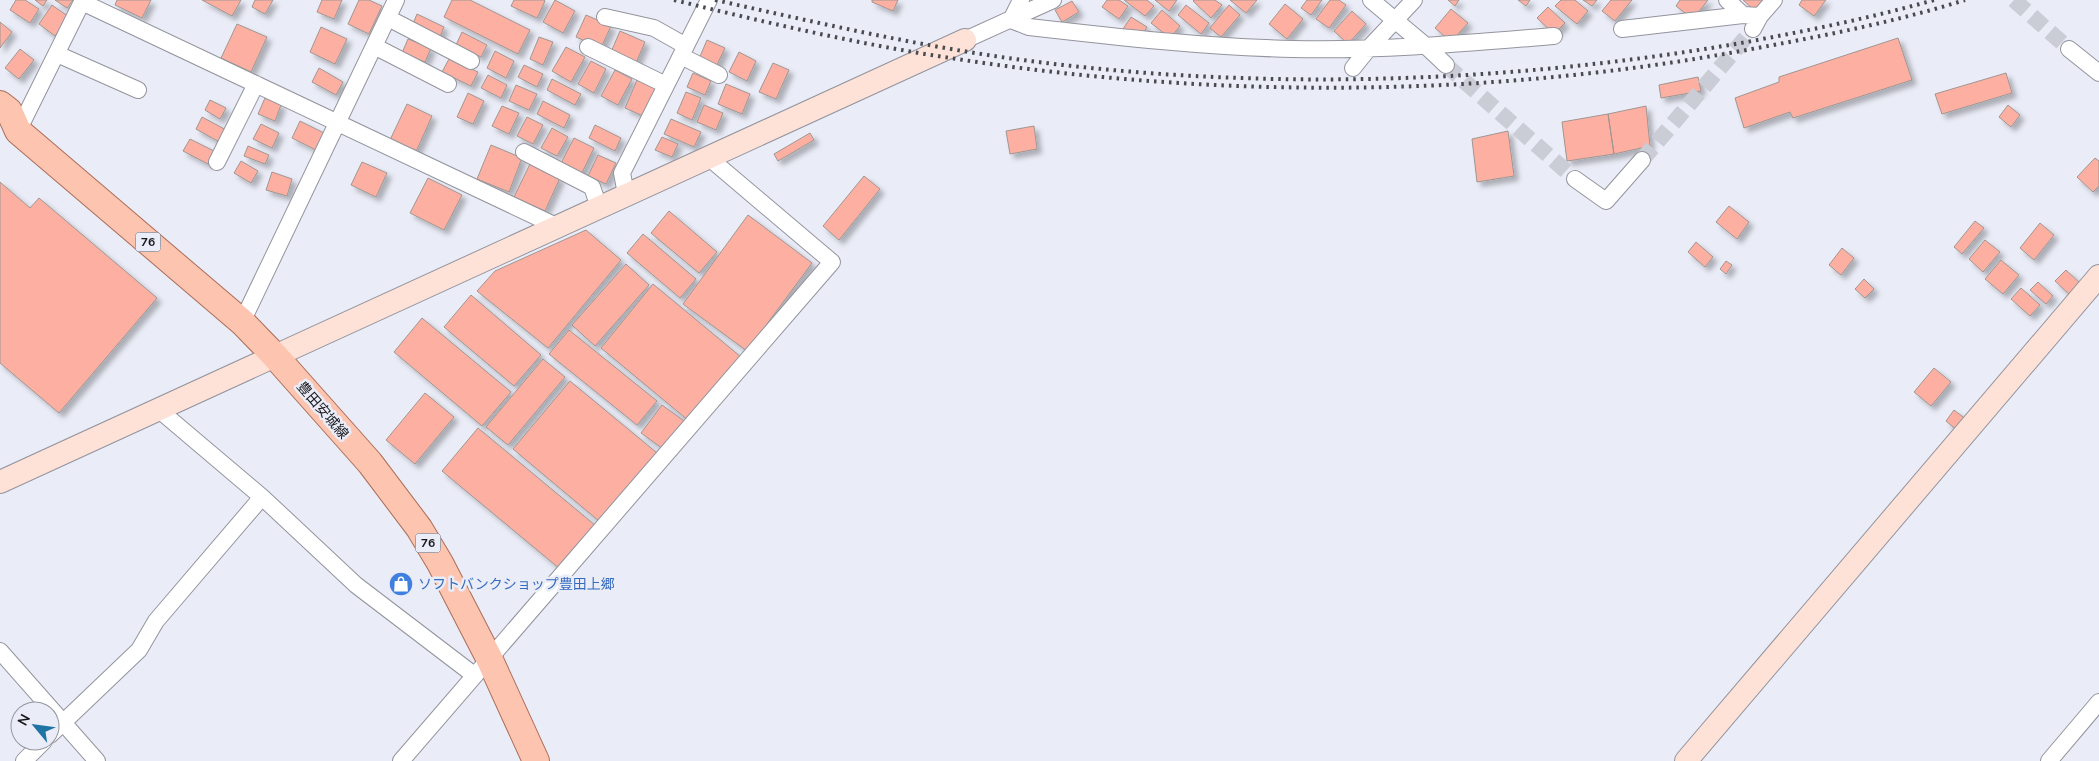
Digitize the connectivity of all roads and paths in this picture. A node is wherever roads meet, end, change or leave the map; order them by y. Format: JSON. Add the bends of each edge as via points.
{"nodes":[{"id":1,"x":396,"y":0,"type":"edge"},
{"id":2,"x":708,"y":0,"type":"edge"},
{"id":3,"x":1021,"y":0,"type":"edge"},
{"id":4,"x":1053,"y":0,"type":"edge"},
{"id":5,"x":1371,"y":0,"type":"edge"},
{"id":6,"x":1414,"y":0,"type":"edge"},
{"id":7,"x":1727,"y":0,"type":"edge"},
{"id":8,"x":1774,"y":0,"type":"edge"},
{"id":9,"x":83,"y":1,"type":"edge"},
{"id":10,"x":1743,"y":15,"type":"junction"},
{"id":11,"x":388,"y":18,"type":"junction"},
{"id":12,"x":605,"y":18,"type":"dead end"},
{"id":13,"x":1011,"y":20,"type":"junction"},
{"id":14,"x":1396,"y":21,"type":"junction"},
{"id":15,"x":1622,"y":29,"type":"dead end"},
{"id":16,"x":1554,"y":36,"type":"dead end"},
{"id":17,"x":965,"y":40,"type":"joint"},
{"id":18,"x":374,"y":46,"type":"junction"},
{"id":19,"x":588,"y":47,"type":"dead end"},
{"id":20,"x":1427,"y":47,"type":"junction"},
{"id":21,"x":1369,"y":48,"type":"junction"},
{"id":22,"x":2070,"y":49,"type":"tunnel mouth"},
{"id":23,"x":683,"y":51,"type":"junction"},
{"id":24,"x":57,"y":54,"type":"junction"},
{"id":25,"x":471,"y":61,"type":"dead end"},
{"id":26,"x":1446,"y":65,"type":"tunnel mouth"},
{"id":27,"x":1353,"y":68,"type":"dead end"},
{"id":28,"x":2099,"y":73,"type":"edge"},
{"id":29,"x":719,"y":75,"type":"dead end"},
{"id":30,"x":256,"y":84,"type":"junction"},
{"id":31,"x":448,"y":84,"type":"dead end"},
{"id":32,"x":666,"y":85,"type":"junction"},
{"id":33,"x":138,"y":90,"type":"dead end"},
{"id":34,"x":0,"y":104,"type":"edge"},
{"id":35,"x":336,"y":123,"type":"junction"},
{"id":36,"x":9,"y":130,"type":"edge"},
{"id":37,"x":524,"y":152,"type":"dead end"},
{"id":38,"x":708,"y":157,"type":"junction"},
{"id":39,"x":1642,"y":160,"type":"tunnel mouth"},
{"id":40,"x":217,"y":162,"type":"dead end"},
{"id":41,"x":1575,"y":178,"type":"tunnel mouth"},
{"id":42,"x":626,"y":194,"type":"junction"},
{"id":43,"x":599,"y":206,"type":"junction"},
{"id":44,"x":556,"y":226,"type":"junction"},
{"id":45,"x":2099,"y":276,"type":"edge"},
{"id":46,"x":242,"y":322,"type":"junction"},
{"id":47,"x":275,"y":356,"type":"junction"},
{"id":48,"x":158,"y":409,"type":"junction"},
{"id":49,"x":0,"y":482,"type":"edge"},
{"id":50,"x":262,"y":498,"type":"junction"},
{"id":51,"x":0,"y":650,"type":"edge"},
{"id":52,"x":482,"y":666,"type":"junction"},
{"id":53,"x":2099,"y":702,"type":"edge"},
{"id":54,"x":62,"y":723,"type":"junction"},
{"id":55,"x":34,"y":751,"type":"edge"},
{"id":56,"x":24,"y":761,"type":"edge"},
{"id":57,"x":96,"y":761,"type":"edge"},
{"id":58,"x":401,"y":761,"type":"edge"},
{"id":59,"x":536,"y":761,"type":"edge"},
{"id":60,"x":1686,"y":761,"type":"edge"},
{"id":61,"x":2049,"y":761,"type":"edge"}],
"edges":[{"from":1,"to":11,"type":"street"},
{"from":2,"to":23,"type":"street"},
{"from":3,"to":13,"type":"street"},
{"from":4,"to":13,"type":"street"},
{"from":5,"to":14,"type":"street"},
{"from":6,"to":14,"type":"street"},
{"from":7,"to":10,"type":"street"},
{"from":8,"to":10,"type":"street","via":[[1757,23]]},
{"from":9,"to":24,"type":"street"},
{"from":9,"to":30,"type":"street"},
{"from":10,"to":15,"type":"street"},
{"from":11,"to":18,"type":"street"},
{"from":11,"to":25,"type":"street"},
{"from":12,"to":23,"type":"street","via":[[654,28]]},
{"from":13,"to":17,"type":"street"},
{"from":13,"to":21,"type":"street","via":[[1029,27],[1144,40],[1294,49]]},
{"from":14,"to":20,"type":"street"},
{"from":14,"to":21,"type":"street"},
{"from":16,"to":20,"type":"street"},
{"from":17,"to":38,"type":"street"},
{"from":18,"to":31,"type":"street"},
{"from":18,"to":35,"type":"street"},
{"from":19,"to":32,"type":"street"},
{"from":20,"to":21,"type":"street"},
{"from":20,"to":26,"type":"street"},
{"from":21,"to":27,"type":"street"},
{"from":22,"to":28,"type":"street"},
{"from":23,"to":29,"type":"street"},
{"from":23,"to":32,"type":"street"},
{"from":24,"to":33,"type":"street"},
{"from":24,"to":36,"type":"street"},
{"from":30,"to":35,"type":"street"},
{"from":30,"to":40,"type":"street"},
{"from":32,"to":42,"type":"street","via":[[622,173]]},
{"from":34,"to":36,"type":"main road","name":"豊田安城線","number":"76","via":[[9,111]]},
{"from":35,"to":44,"type":"street"},
{"from":35,"to":46,"type":"street"},
{"from":36,"to":46,"type":"main road","name":"豊田安城線","number":"76"},
{"from":37,"to":43,"type":"street","via":[[592,187]]},
{"from":38,"to":42,"type":"street"},
{"from":38,"to":52,"type":"street","via":[[832,262]]},
{"from":39,"to":41,"type":"street","via":[[1606,201]]},
{"from":42,"to":43,"type":"street"},
{"from":43,"to":44,"type":"street"},
{"from":44,"to":47,"type":"street"},
{"from":45,"to":60,"type":"street"},
{"from":46,"to":47,"type":"main road","name":"豊田安城線","number":"76"},
{"from":47,"to":48,"type":"street"},
{"from":47,"to":52,"type":"main road","name":"豊田安城線","number":"76","via":[[370,463],[419,528],[440,563]]},
{"from":48,"to":49,"type":"street"},
{"from":48,"to":50,"type":"street"},
{"from":50,"to":52,"type":"street","via":[[356,585]]},
{"from":50,"to":54,"type":"street","via":[[156,621],[139,650]]},
{"from":51,"to":54,"type":"street"},
{"from":52,"to":58,"type":"street"},
{"from":52,"to":59,"type":"main road","name":"豊田安城線","number":"76"},
{"from":53,"to":61,"type":"street"},
{"from":54,"to":57,"type":"street"},
{"from":55,"to":56,"type":"street"}]}
